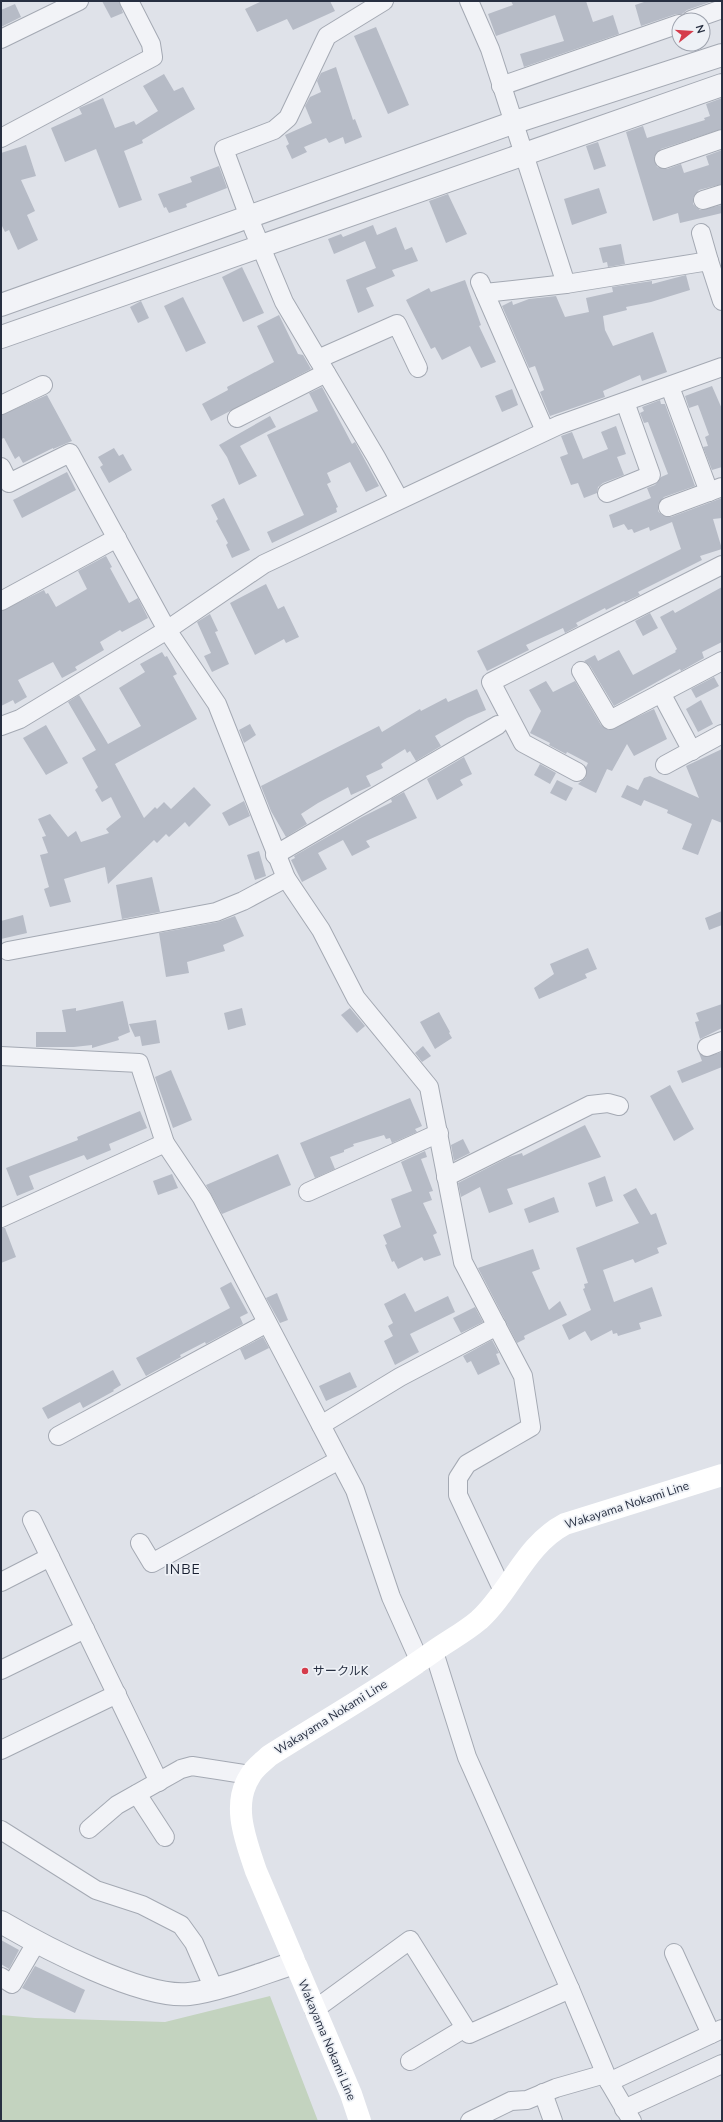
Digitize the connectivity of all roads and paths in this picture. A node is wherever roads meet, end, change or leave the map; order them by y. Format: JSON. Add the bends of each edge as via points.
{"nodes":[{"id":1,"x":80,"y":1,"type":"edge"},
{"id":2,"x":129,"y":1,"type":"edge"},
{"id":3,"x":384,"y":1,"type":"edge"},
{"id":4,"x":469,"y":1,"type":"edge"},
{"id":5,"x":722,"y":9,"type":"edge"},
{"id":6,"x":711,"y":13,"type":"edge"},
{"id":7,"x":671,"y":27,"type":"edge"},
{"id":8,"x":1,"y":39,"type":"edge"},
{"id":9,"x":722,"y":55,"type":"edge"},
{"id":10,"x":722,"y":85,"type":"edge"},
{"id":11,"x":501,"y":86,"type":"junction"},
{"id":12,"x":512,"y":123,"type":"junction"},
{"id":13,"x":1,"y":138,"type":"edge"},
{"id":14,"x":722,"y":139,"type":"edge"},
{"id":15,"x":522,"y":155,"type":"junction"},
{"id":16,"x":664,"y":158,"type":"dead end"},
{"id":17,"x":722,"y":194,"type":"edge"},
{"id":18,"x":703,"y":200,"type":"dead end"},
{"id":19,"x":249,"y":217,"type":"junction"},
{"id":20,"x":701,"y":233,"type":"dead end"},
{"id":21,"x":261,"y":246,"type":"junction"},
{"id":22,"x":710,"y":261,"type":"junction"},
{"id":23,"x":566,"y":284,"type":"junction"},
{"id":24,"x":722,"y":301,"type":"edge"},
{"id":25,"x":1,"y":305,"type":"edge"},
{"id":26,"x":1,"y":337,"type":"edge"},
{"id":27,"x":322,"y":366,"type":"junction"},
{"id":28,"x":722,"y":367,"type":"edge"},
{"id":29,"x":418,"y":368,"type":"dead end"},
{"id":30,"x":43,"y":385,"type":"dead end"},
{"id":31,"x":670,"y":387,"type":"junction"},
{"id":32,"x":625,"y":402,"type":"junction"},
{"id":33,"x":1,"y":405,"type":"edge"},
{"id":34,"x":237,"y":418,"type":"dead end"},
{"id":35,"x":545,"y":431,"type":"junction"},
{"id":36,"x":4,"y":479,"type":"edge"},
{"id":37,"x":715,"y":489,"type":"edge"},
{"id":38,"x":607,"y":493,"type":"dead end"},
{"id":39,"x":399,"y":499,"type":"junction"},
{"id":40,"x":668,"y":507,"type":"dead end"},
{"id":41,"x":117,"y":538,"type":"junction"},
{"id":42,"x":722,"y":566,"type":"edge"},
{"id":43,"x":1,"y":601,"type":"edge"},
{"id":44,"x":167,"y":630,"type":"junction"},
{"id":45,"x":722,"y":661,"type":"edge"},
{"id":46,"x":581,"y":671,"type":"dead end"},
{"id":47,"x":661,"y":693,"type":"junction"},
{"id":48,"x":498,"y":725,"type":"dead end"},
{"id":49,"x":1,"y":726,"type":"edge"},
{"id":50,"x":722,"y":734,"type":"edge"},
{"id":51,"x":692,"y":751,"type":"junction"},
{"id":52,"x":665,"y":765,"type":"dead end"},
{"id":53,"x":578,"y":772,"type":"dead end"},
{"id":54,"x":275,"y":855,"type":"junction"},
{"id":55,"x":286,"y":878,"type":"junction"},
{"id":56,"x":8,"y":950,"type":"dead end"},
{"id":57,"x":1,"y":1056,"type":"edge"},
{"id":58,"x":620,"y":1106,"type":"dead end"},
{"id":59,"x":439,"y":1133,"type":"junction"},
{"id":60,"x":165,"y":1143,"type":"junction"},
{"id":61,"x":446,"y":1177,"type":"junction"},
{"id":62,"x":308,"y":1192,"type":"dead end"},
{"id":63,"x":1,"y":1218,"type":"edge"},
{"id":64,"x":267,"y":1323,"type":"junction"},
{"id":65,"x":496,"y":1326,"type":"junction"},
{"id":66,"x":321,"y":1425,"type":"junction"},
{"id":67,"x":58,"y":1436,"type":"dead end"},
{"id":68,"x":339,"y":1460,"type":"junction"},
{"id":69,"x":722,"y":1475,"type":"edge"},
{"id":70,"x":32,"y":1520,"type":"dead end"},
{"id":71,"x":140,"y":1544,"type":"dead end"},
{"id":72,"x":50,"y":1557,"type":"junction"},
{"id":73,"x":1,"y":1582,"type":"edge"},
{"id":74,"x":503,"y":1591,"type":"junction"},
{"id":75,"x":85,"y":1629,"type":"junction"},
{"id":76,"x":427,"y":1657,"type":"junction"},
{"id":77,"x":1,"y":1670,"type":"edge"},
{"id":78,"x":117,"y":1694,"type":"junction"},
{"id":79,"x":1,"y":1750,"type":"edge"},
{"id":80,"x":250,"y":1775,"type":"junction"},
{"id":81,"x":159,"y":1782,"type":"junction"},
{"id":82,"x":137,"y":1794,"type":"junction"},
{"id":83,"x":90,"y":1829,"type":"dead end"},
{"id":84,"x":1,"y":1830,"type":"edge"},
{"id":85,"x":165,"y":1837,"type":"dead end"},
{"id":86,"x":1,"y":1922,"type":"edge"},
{"id":87,"x":36,"y":1943,"type":"junction"},
{"id":88,"x":674,"y":1953,"type":"dead end"},
{"id":89,"x":294,"y":1963,"type":"junction"},
{"id":90,"x":1,"y":1977,"type":"edge"},
{"id":91,"x":214,"y":1989,"type":"junction"},
{"id":92,"x":570,"y":1989,"type":"junction"},
{"id":93,"x":314,"y":2010,"type":"junction"},
{"id":94,"x":466,"y":2028,"type":"junction"},
{"id":95,"x":717,"y":2032,"type":"edge"},
{"id":96,"x":410,"y":2061,"type":"dead end"},
{"id":97,"x":722,"y":2064,"type":"edge"},
{"id":98,"x":607,"y":2078,"type":"junction"},
{"id":99,"x":543,"y":2093,"type":"junction"},
{"id":100,"x":628,"y":2115,"type":"edge"},
{"id":101,"x":360,"y":2121,"type":"edge"},
{"id":102,"x":470,"y":2121,"type":"edge"},
{"id":103,"x":553,"y":2121,"type":"edge"}],
"edges":[{"from":1,"to":8,"type":"street"},
{"from":2,"to":13,"type":"street","via":[[151,44],[153,57]]},
{"from":3,"to":19,"type":"street","via":[[327,36],[288,118],[274,130],[224,149]]},
{"from":4,"to":11,"type":"street","via":[[490,49]]},
{"from":5,"to":6,"type":"street"},
{"from":7,"to":11,"type":"street"},
{"from":9,"to":12,"type":"street"},
{"from":10,"to":15,"type":"street"},
{"from":11,"to":12,"type":"street"},
{"from":12,"to":15,"type":"street"},
{"from":12,"to":19,"type":"street"},
{"from":14,"to":16,"type":"street"},
{"from":15,"to":21,"type":"street"},
{"from":15,"to":23,"type":"street"},
{"from":17,"to":18,"type":"street"},
{"from":19,"to":21,"type":"street"},
{"from":19,"to":25,"type":"street"},
{"from":20,"to":22,"type":"street"},
{"from":21,"to":26,"type":"street"},
{"from":21,"to":27,"type":"street","via":[[284,302]]},
{"from":22,"to":23,"type":"street"},
{"from":22,"to":24,"type":"street"},
{"from":23,"to":35,"type":"street","via":[[483,287]]},
{"from":27,"to":29,"type":"street","via":[[396,324]]},
{"from":27,"to":34,"type":"street"},
{"from":27,"to":39,"type":"street"},
{"from":28,"to":31,"type":"street"},
{"from":30,"to":33,"type":"street"},
{"from":31,"to":32,"type":"street"},
{"from":31,"to":37,"type":"street"},
{"from":32,"to":35,"type":"street"},
{"from":32,"to":38,"type":"street","via":[[651,475]]},
{"from":35,"to":39,"type":"street"},
{"from":36,"to":41,"type":"street","via":[[70,453]]},
{"from":37,"to":40,"type":"street"},
{"from":39,"to":44,"type":"street","via":[[264,564]]},
{"from":41,"to":43,"type":"street"},
{"from":41,"to":44,"type":"street"},
{"from":42,"to":53,"type":"street","via":[[491,682],[523,743]]},
{"from":44,"to":49,"type":"street","via":[[20,720]]},
{"from":44,"to":54,"type":"street","via":[[217,704]]},
{"from":45,"to":47,"type":"street"},
{"from":46,"to":47,"type":"street","via":[[610,720]]},
{"from":47,"to":51,"type":"street"},
{"from":48,"to":54,"type":"street"},
{"from":50,"to":51,"type":"street"},
{"from":51,"to":52,"type":"street"},
{"from":54,"to":55,"type":"street"},
{"from":55,"to":56,"type":"street","via":[[216,912]]},
{"from":55,"to":59,"type":"street","via":[[320,930],[356,998],[429,1087]]},
{"from":57,"to":60,"type":"street","via":[[139,1063]]},
{"from":58,"to":61,"type":"street","via":[[608,1103],[590,1105]]},
{"from":59,"to":61,"type":"street"},
{"from":59,"to":62,"type":"street"},
{"from":60,"to":63,"type":"street"},
{"from":60,"to":64,"type":"street","via":[[202,1198]]},
{"from":61,"to":65,"type":"street","via":[[463,1262]]},
{"from":64,"to":66,"type":"street"},
{"from":64,"to":67,"type":"street"},
{"from":65,"to":66,"type":"street","via":[[400,1377]]},
{"from":65,"to":74,"type":"street","via":[[523,1376],[531,1427],[467,1464],[458,1478],[458,1495]]},
{"from":66,"to":68,"type":"street"},
{"from":68,"to":71,"type":"street","via":[[152,1563]]},
{"from":68,"to":76,"type":"street","via":[[355,1490],[391,1597]]},
{"from":69,"to":74,"type":"main road","name":"Wakayama Nokami Line","via":[[565,1524],[552,1531],[533,1549]]},
{"from":70,"to":72,"type":"street"},
{"from":72,"to":73,"type":"street"},
{"from":72,"to":75,"type":"street"},
{"from":74,"to":76,"type":"main road","name":"Wakayama Nokami Line","via":[[479,1620]]},
{"from":75,"to":77,"type":"street"},
{"from":75,"to":78,"type":"street"},
{"from":76,"to":80,"type":"main road","name":"Wakayama Nokami Line","via":[[269,1756]]},
{"from":76,"to":92,"type":"street","via":[[467,1757]]},
{"from":78,"to":79,"type":"street"},
{"from":78,"to":81,"type":"street"},
{"from":80,"to":81,"type":"street","via":[[192,1766],[181,1768]]},
{"from":80,"to":89,"type":"main road","name":"Wakayama Nokami Line","via":[[242,1794],[241,1817],[245,1839]]},
{"from":81,"to":82,"type":"street"},
{"from":82,"to":83,"type":"street","via":[[117,1806]]},
{"from":82,"to":85,"type":"street"},
{"from":84,"to":91,"type":"street","via":[[96,1890],[142,1904],[181,1925],[194,1943]]},
{"from":86,"to":87,"type":"street"},
{"from":87,"to":90,"type":"street","via":[[12,1984]]},
{"from":87,"to":91,"type":"street","via":[[148,1989],[189,1994]]},
{"from":88,"to":95,"type":"street"},
{"from":89,"to":91,"type":"street"},
{"from":89,"to":93,"type":"main road","name":"Wakayama Nokami Line"},
{"from":92,"to":94,"type":"street","via":[[469,2034]]},
{"from":92,"to":98,"type":"street"},
{"from":93,"to":94,"type":"street","via":[[410,1940]]},
{"from":93,"to":101,"type":"main road","name":"Wakayama Nokami Line","via":[[351,2094]]},
{"from":94,"to":96,"type":"street"},
{"from":95,"to":98,"type":"street"},
{"from":97,"to":100,"type":"street"},
{"from":98,"to":99,"type":"street"},
{"from":98,"to":100,"type":"street"},
{"from":99,"to":102,"type":"street","via":[[527,2100],[511,2102]]},
{"from":99,"to":103,"type":"street"}]}
